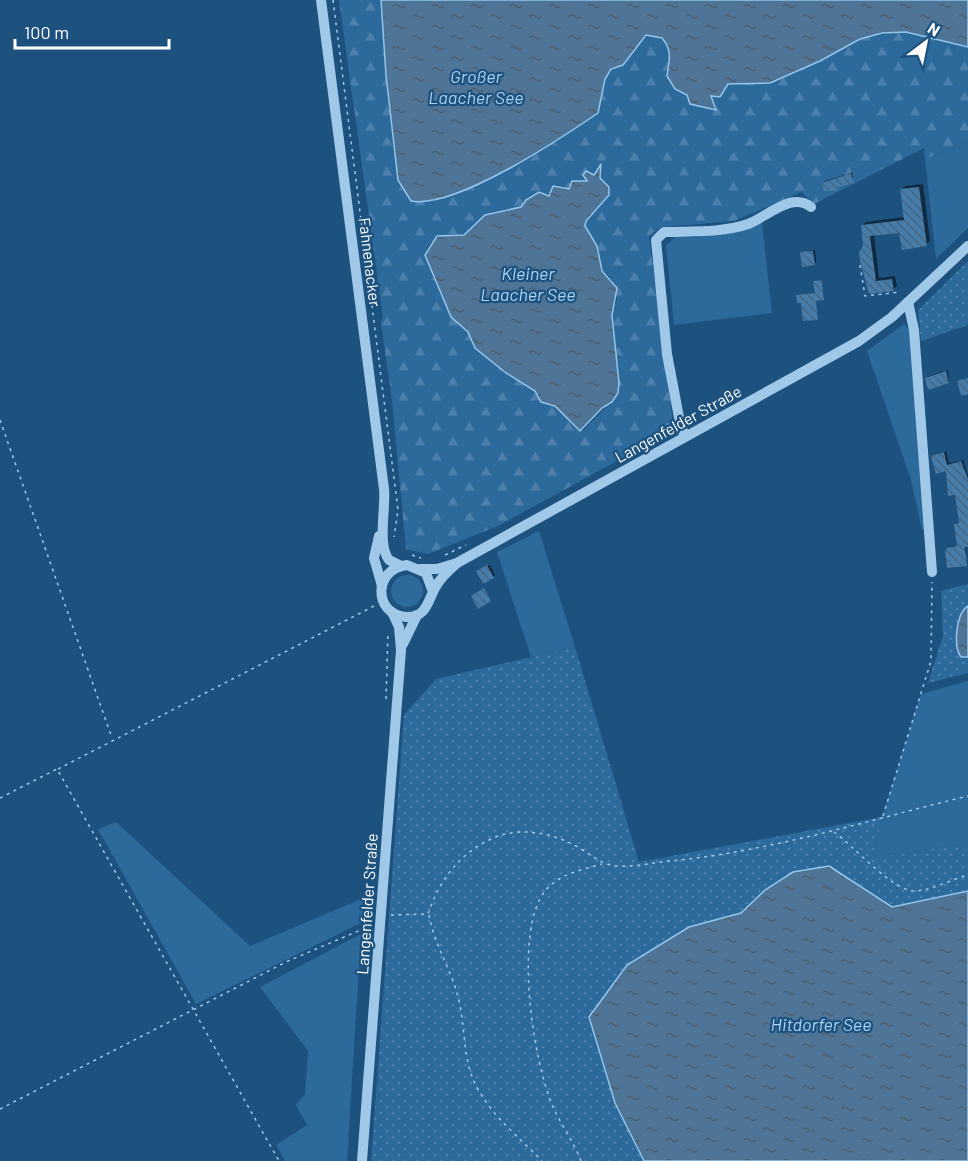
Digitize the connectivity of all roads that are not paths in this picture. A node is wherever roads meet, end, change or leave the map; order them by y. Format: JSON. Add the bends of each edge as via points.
{"nodes":[{"id":1,"x":321,"y":0,"type":"edge"},
{"id":2,"x":811,"y":207,"type":"dead end"},
{"id":3,"x":968,"y":246,"type":"edge"},
{"id":4,"x":905,"y":300,"type":"junction"},
{"id":5,"x":684,"y":432,"type":"junction"},
{"id":6,"x":383,"y":527,"type":"junction"},
{"id":7,"x":457,"y":563,"type":"junction"},
{"id":8,"x":422,"y":564,"type":"junction"},
{"id":9,"x":400,"y":566,"type":"junction"},
{"id":10,"x":932,"y":572,"type":"road end"},
{"id":11,"x":382,"y":586,"type":"junction"},
{"id":12,"x":433,"y":592,"type":"junction"},
{"id":13,"x":392,"y":612,"type":"junction"},
{"id":14,"x":417,"y":615,"type":"junction"},
{"id":15,"x":401,"y":650,"type":"junction"},
{"id":16,"x":362,"y":1161,"type":"edge"}],
"edges":[{"from":1,"to":6,"type":"street","name":"Fahnenacker","via":[[384,489]]},
{"from":2,"to":5,"type":"street","name":"Langenfelder Straße","via":[[794,201],[747,224],[664,232],[656,240],[667,354]]},
{"from":3,"to":4,"type":"street","name":"Langenfelder Straße"},
{"from":4,"to":5,"type":"street","name":"Langenfelder Straße","via":[[859,340]]},
{"from":4,"to":10,"type":"street","via":[[914,330]]},
{"from":5,"to":7,"type":"street","name":"Langenfelder Straße"},
{"from":6,"to":9,"type":"street","name":"Fahnenacker","via":[[386,556]]},
{"from":6,"to":11,"type":"street","name":"Fahnenacker","via":[[374,549]]},
{"from":7,"to":8,"type":"street","name":"Langenfelder Straße","via":[[437,568]]},
{"from":7,"to":12,"type":"street","name":"Langenfelder Straße"},
{"from":8,"to":9,"type":"street","name":"Langenfelder Straße"},
{"from":8,"to":12,"type":"street"},
{"from":9,"to":11,"type":"street","via":[[386,575]]},
{"from":11,"to":13,"type":"street","name":"Langenfelder Straße","via":[[384,602]]},
{"from":12,"to":14,"type":"street","name":"Langenfelder Straße","via":[[427,608]]},
{"from":13,"to":14,"type":"street"},
{"from":13,"to":15,"type":"street","name":"Langenfelder Straße","via":[[399,627]]},
{"from":14,"to":15,"type":"street","name":"Langenfelder Straße"},
{"from":15,"to":16,"type":"street","name":"Langenfelder Straße"}]}
